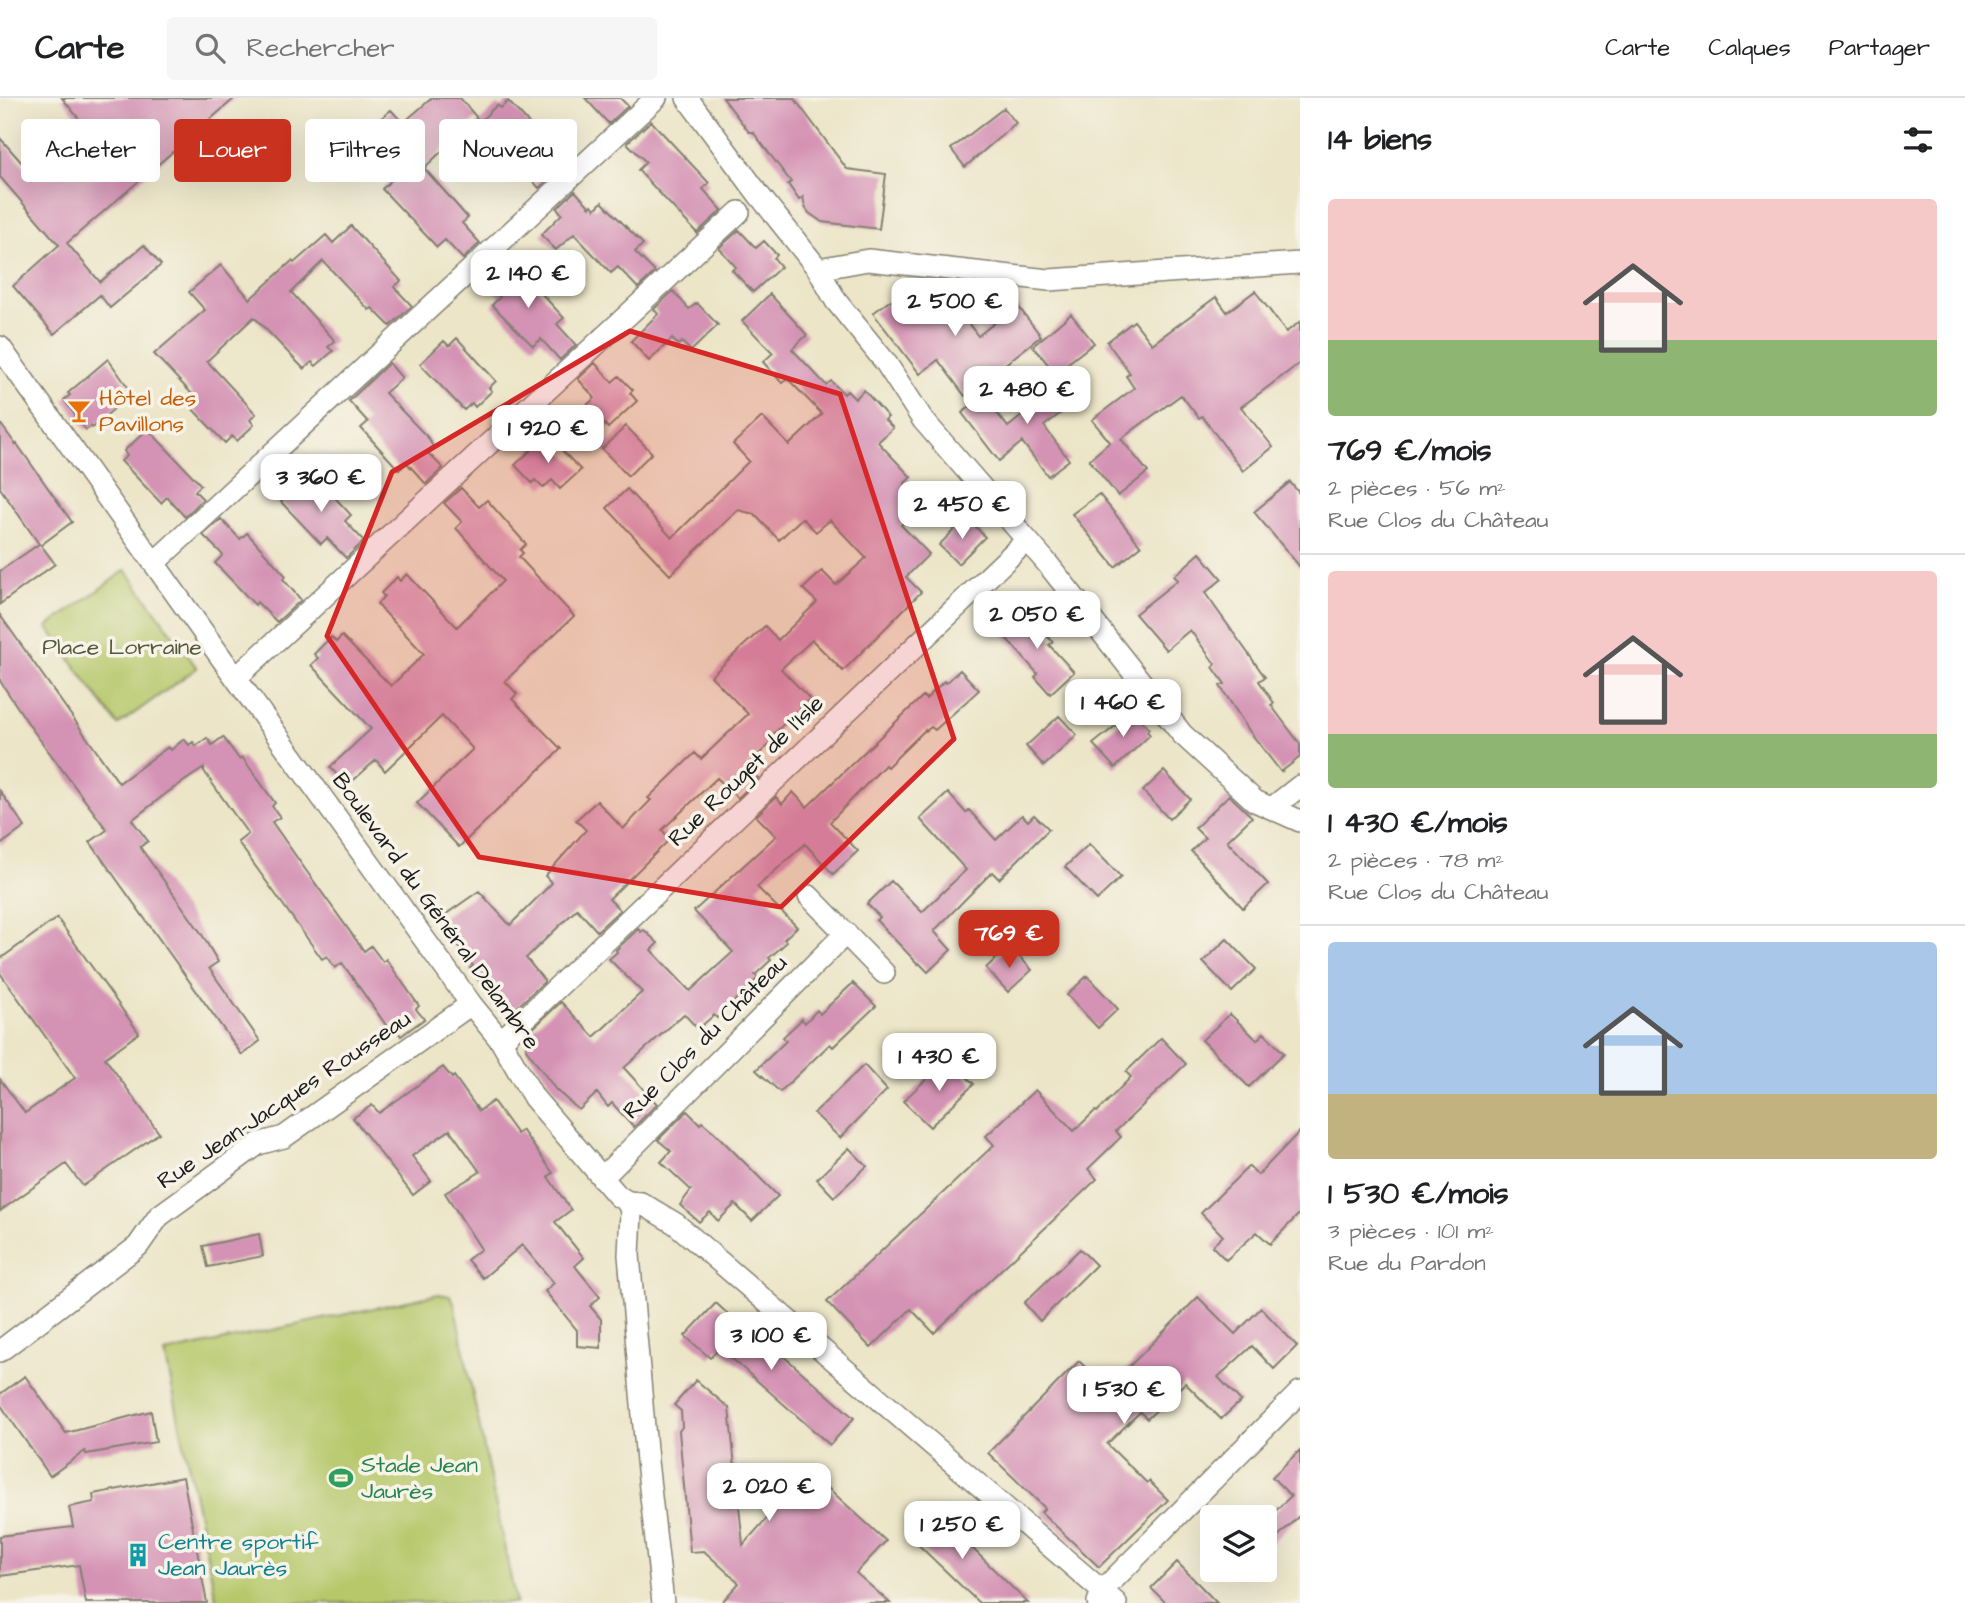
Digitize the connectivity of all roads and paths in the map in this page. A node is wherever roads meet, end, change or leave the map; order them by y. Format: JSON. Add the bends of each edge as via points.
{"nodes":[{"id":1,"x":656,"y":98,"type":"edge"},
{"id":2,"x":687,"y":98,"type":"edge"},
{"id":3,"x":739,"y":212,"type":"dead end"},
{"id":4,"x":1300,"y":263,"type":"edge"},
{"id":5,"x":818,"y":269,"type":"junction"},
{"id":6,"x":0,"y":347,"type":"edge"},
{"id":7,"x":1027,"y":540,"type":"junction"},
{"id":8,"x":154,"y":564,"type":"junction"},
{"id":9,"x":236,"y":678,"type":"junction"},
{"id":10,"x":1300,"y":786,"type":"edge"},
{"id":11,"x":1272,"y":808,"type":"junction"},
{"id":12,"x":1300,"y":821,"type":"edge"},
{"id":13,"x":809,"y":896,"type":"dead end"},
{"id":14,"x":846,"y":933,"type":"junction"},
{"id":15,"x":884,"y":973,"type":"dead end"},
{"id":16,"x":471,"y":1004,"type":"junction"},
{"id":17,"x":501,"y":1041,"type":"junction"},
{"id":18,"x":603,"y":1178,"type":"junction"},
{"id":19,"x":628,"y":1202,"type":"junction"},
{"id":20,"x":0,"y":1351,"type":"edge"},
{"id":21,"x":1300,"y":1392,"type":"edge"},
{"id":22,"x":1105,"y":1599,"type":"edge"},
{"id":23,"x":663,"y":1603,"type":"edge"}],
"edges":[{"from":1,"to":8,"type":"street"},
{"from":2,"to":5,"type":"street"},
{"from":3,"to":9,"type":"street"},
{"from":4,"to":5,"type":"street","via":[[1049,280],[868,260]]},
{"from":5,"to":7,"type":"street","via":[[835,301],[886,363],[923,419]]},
{"from":6,"to":8,"type":"street","name":"Boulevard du Général Delambre"},
{"from":7,"to":11,"type":"street","via":[[1182,734],[1255,801]]},
{"from":7,"to":17,"type":"street","name":"Rue Rouget de l'Isle"},
{"from":8,"to":9,"type":"street","name":"Boulevard du Général Delambre"},
{"from":9,"to":16,"type":"street","name":"Boulevard du Général Delambre"},
{"from":10,"to":11,"type":"street"},
{"from":11,"to":12,"type":"street"},
{"from":13,"to":14,"type":"street"},
{"from":14,"to":15,"type":"street"},
{"from":14,"to":18,"type":"street","name":"Rue Clos du Château"},
{"from":16,"to":17,"type":"street","name":"Boulevard du Général Delambre"},
{"from":16,"to":20,"type":"street","name":"Rue Jean-Jacques Rousseau","via":[[284,1138],[258,1144],[159,1216],[138,1246]]},
{"from":17,"to":18,"type":"street","name":"Boulevard du Général Delambre","via":[[534,1098]]},
{"from":18,"to":19,"type":"street","name":"Boulevard du Général Delambre"},
{"from":19,"to":22,"type":"street","via":[[640,1203],[676,1224]]},
{"from":19,"to":23,"type":"street","via":[[633,1307]]},
{"from":21,"to":22,"type":"street"}]}
